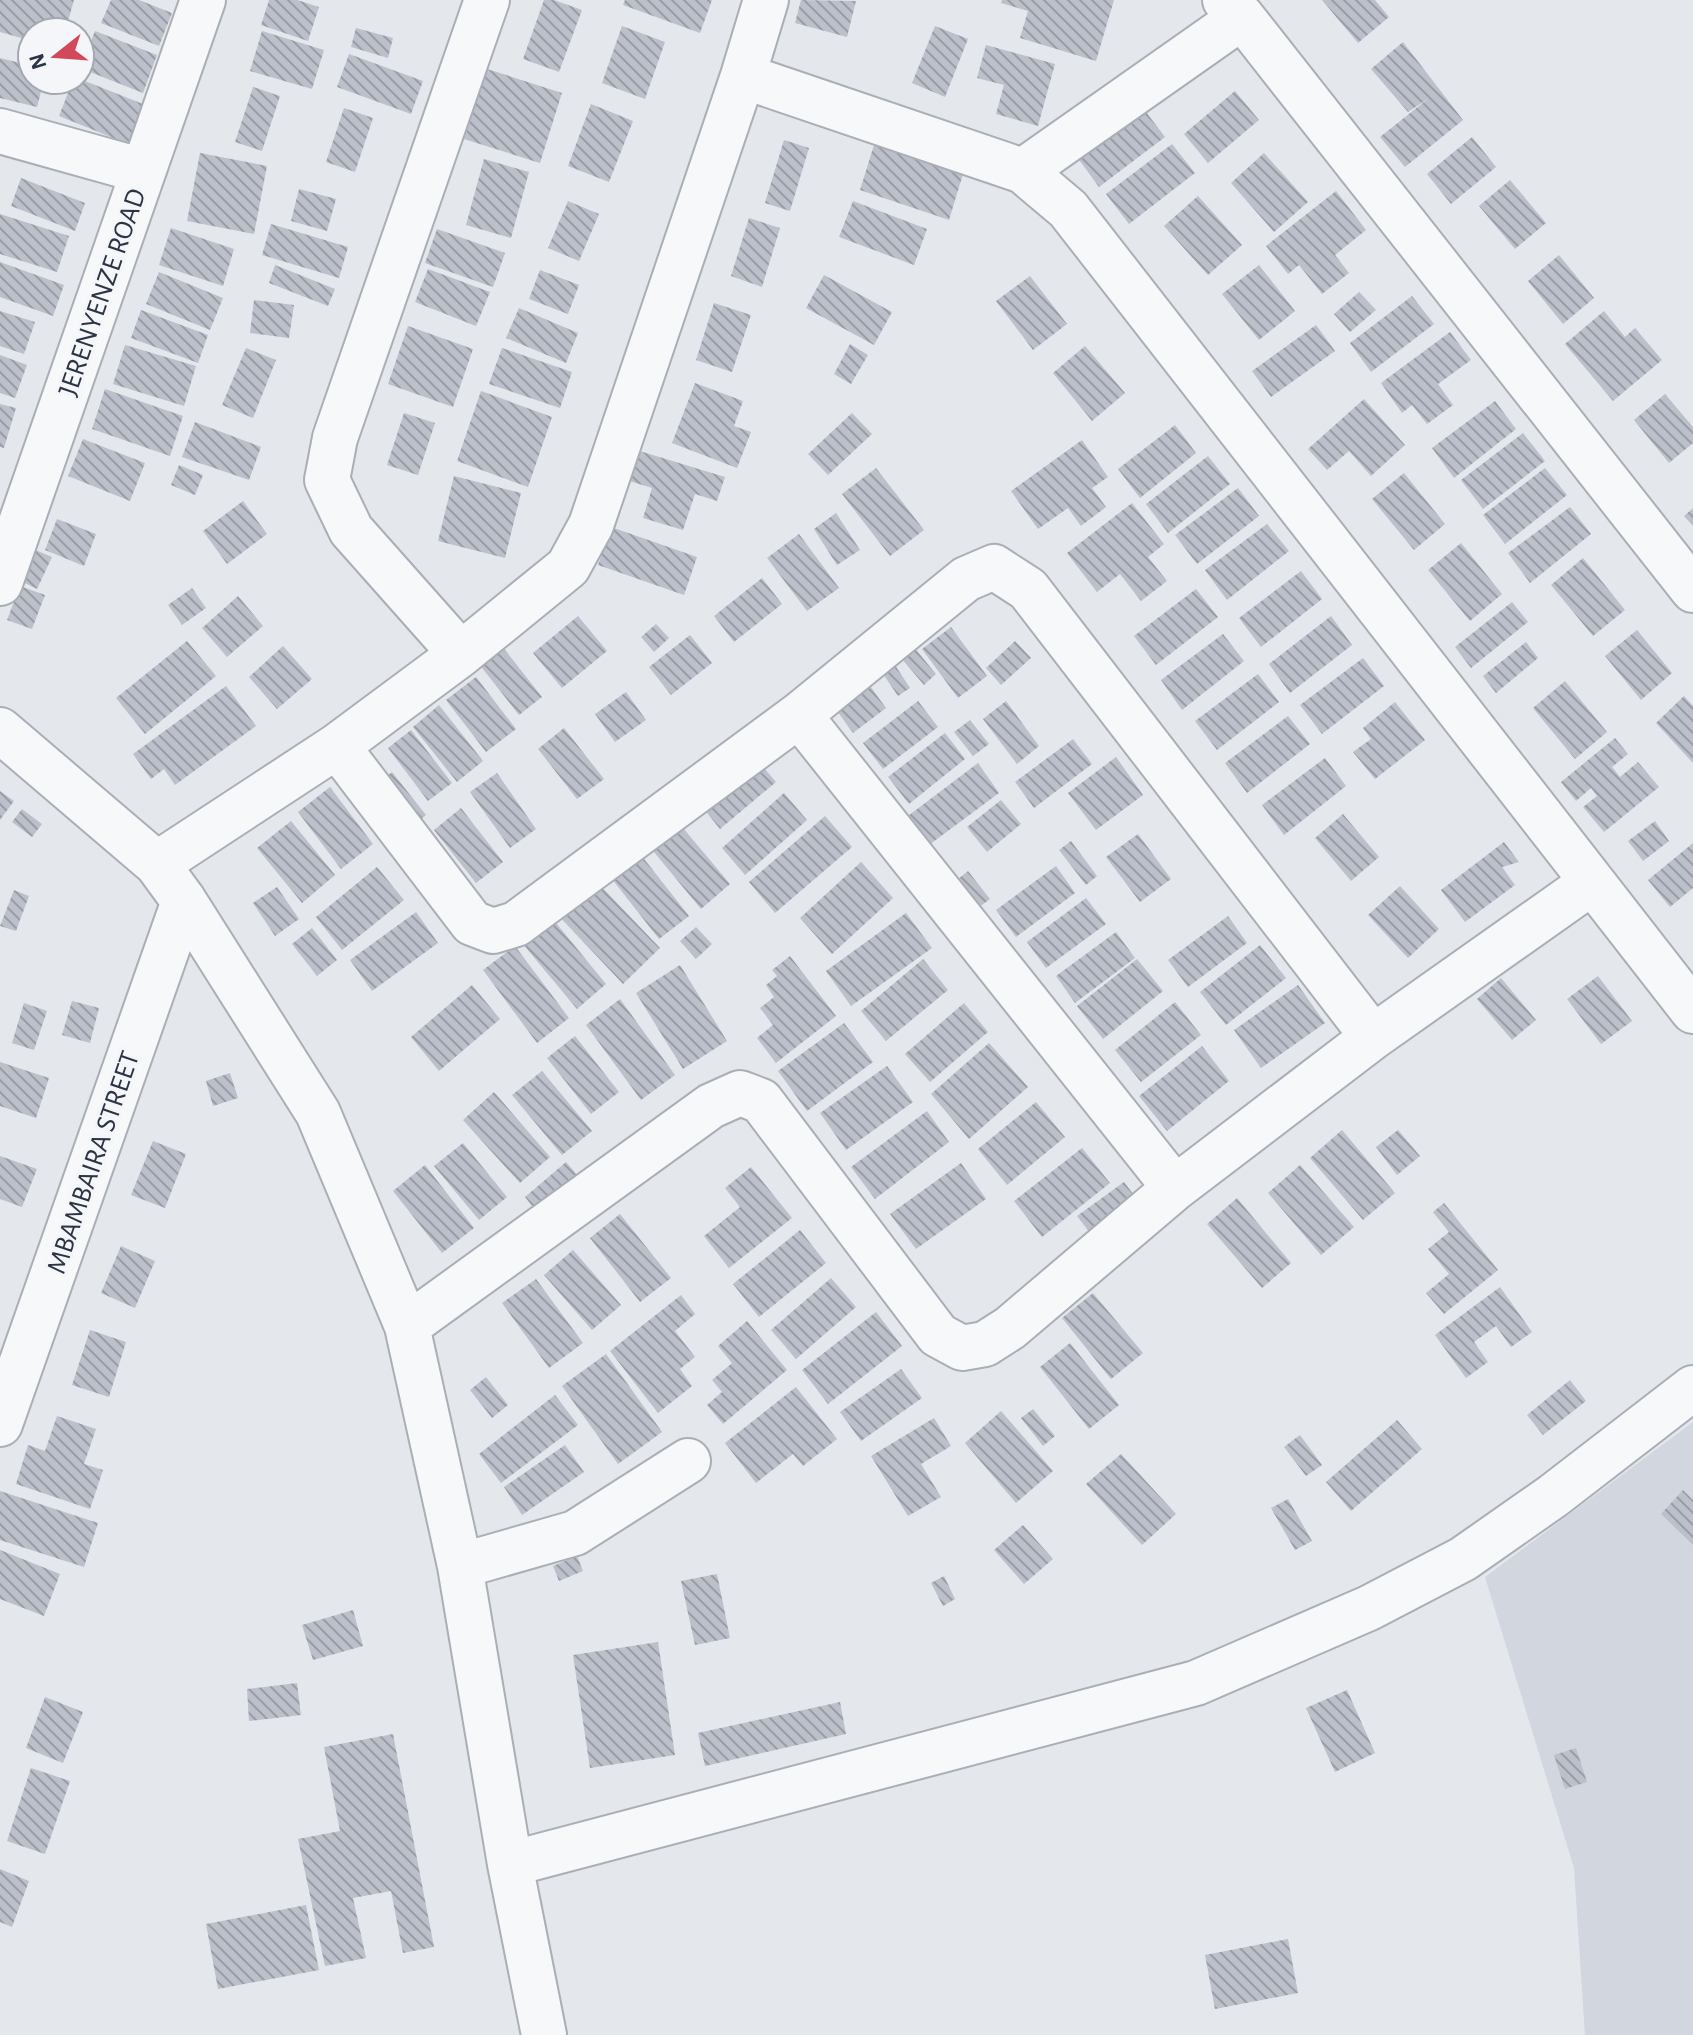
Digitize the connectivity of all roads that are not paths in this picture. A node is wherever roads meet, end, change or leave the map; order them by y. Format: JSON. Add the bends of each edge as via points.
{"nodes":[{"id":1,"x":203,"y":0,"type":"edge"},
{"id":2,"x":487,"y":0,"type":"edge"},
{"id":3,"x":766,"y":0,"type":"edge"},
{"id":4,"x":1234,"y":8,"type":"edge"},
{"id":5,"x":743,"y":76,"type":"junction"},
{"id":6,"x":0,"y":131,"type":"edge"},
{"id":7,"x":143,"y":171,"type":"junction"},
{"id":8,"x":1023,"y":171,"type":"junction"},
{"id":9,"x":0,"y":583,"type":"edge"},
{"id":10,"x":1693,"y":590,"type":"edge"},
{"id":11,"x":461,"y":654,"type":"junction"},
{"id":12,"x":799,"y":715,"type":"junction"},
{"id":13,"x":0,"y":730,"type":"edge"},
{"id":14,"x":337,"y":746,"type":"junction"},
{"id":15,"x":157,"y":864,"type":"junction"},
{"id":16,"x":1591,"y":883,"type":"junction"},
{"id":17,"x":184,"y":901,"type":"junction"},
{"id":18,"x":1693,"y":1011,"type":"edge"},
{"id":19,"x":1373,"y":1037,"type":"junction"},
{"id":20,"x":1175,"y":1188,"type":"junction"},
{"id":21,"x":407,"y":1326,"type":"junction"},
{"id":22,"x":1693,"y":1388,"type":"edge"},
{"id":23,"x":0,"y":1424,"type":"edge"},
{"id":24,"x":688,"y":1461,"type":"dead end"},
{"id":25,"x":460,"y":1566,"type":"junction"},
{"id":26,"x":510,"y":1864,"type":"junction"},
{"id":27,"x":544,"y":2035,"type":"edge"}],
"edges":[{"from":1,"to":7,"type":"street","name":"JERENYENZE ROAD"},
{"from":2,"to":11,"type":"street","via":[[335,438],[327,480],[351,530]]},
{"from":3,"to":5,"type":"street"},
{"from":4,"to":8,"type":"street"},
{"from":4,"to":10,"type":"street"},
{"from":5,"to":8,"type":"street"},
{"from":5,"to":11,"type":"street","via":[[591,525],[568,567]]},
{"from":6,"to":7,"type":"street"},
{"from":7,"to":9,"type":"street","name":"JERENYENZE ROAD"},
{"from":8,"to":16,"type":"street","via":[[1068,209]]},
{"from":11,"to":14,"type":"street"},
{"from":12,"to":14,"type":"street","via":[[516,924],[493,931],[472,923]]},
{"from":12,"to":19,"type":"street","via":[[966,579],[994,567],[1028,589]]},
{"from":12,"to":20,"type":"street"},
{"from":13,"to":15,"type":"street"},
{"from":14,"to":15,"type":"street"},
{"from":15,"to":17,"type":"street"},
{"from":16,"to":18,"type":"street"},
{"from":16,"to":19,"type":"street"},
{"from":17,"to":21,"type":"street","via":[[318,1113]]},
{"from":17,"to":23,"type":"street","name":"MBAMBAIRA STREET"},
{"from":19,"to":20,"type":"street"},
{"from":20,"to":21,"type":"street","via":[[1010,1328],[985,1344],[962,1348],[938,1335],[761,1101],[740,1093],[711,1106]]},
{"from":21,"to":25,"type":"street"},
{"from":22,"to":26,"type":"street","via":[[1463,1559],[1369,1608],[1196,1683]]},
{"from":24,"to":25,"type":"street","via":[[575,1533]]},
{"from":25,"to":26,"type":"street"},
{"from":26,"to":27,"type":"street"}]}
